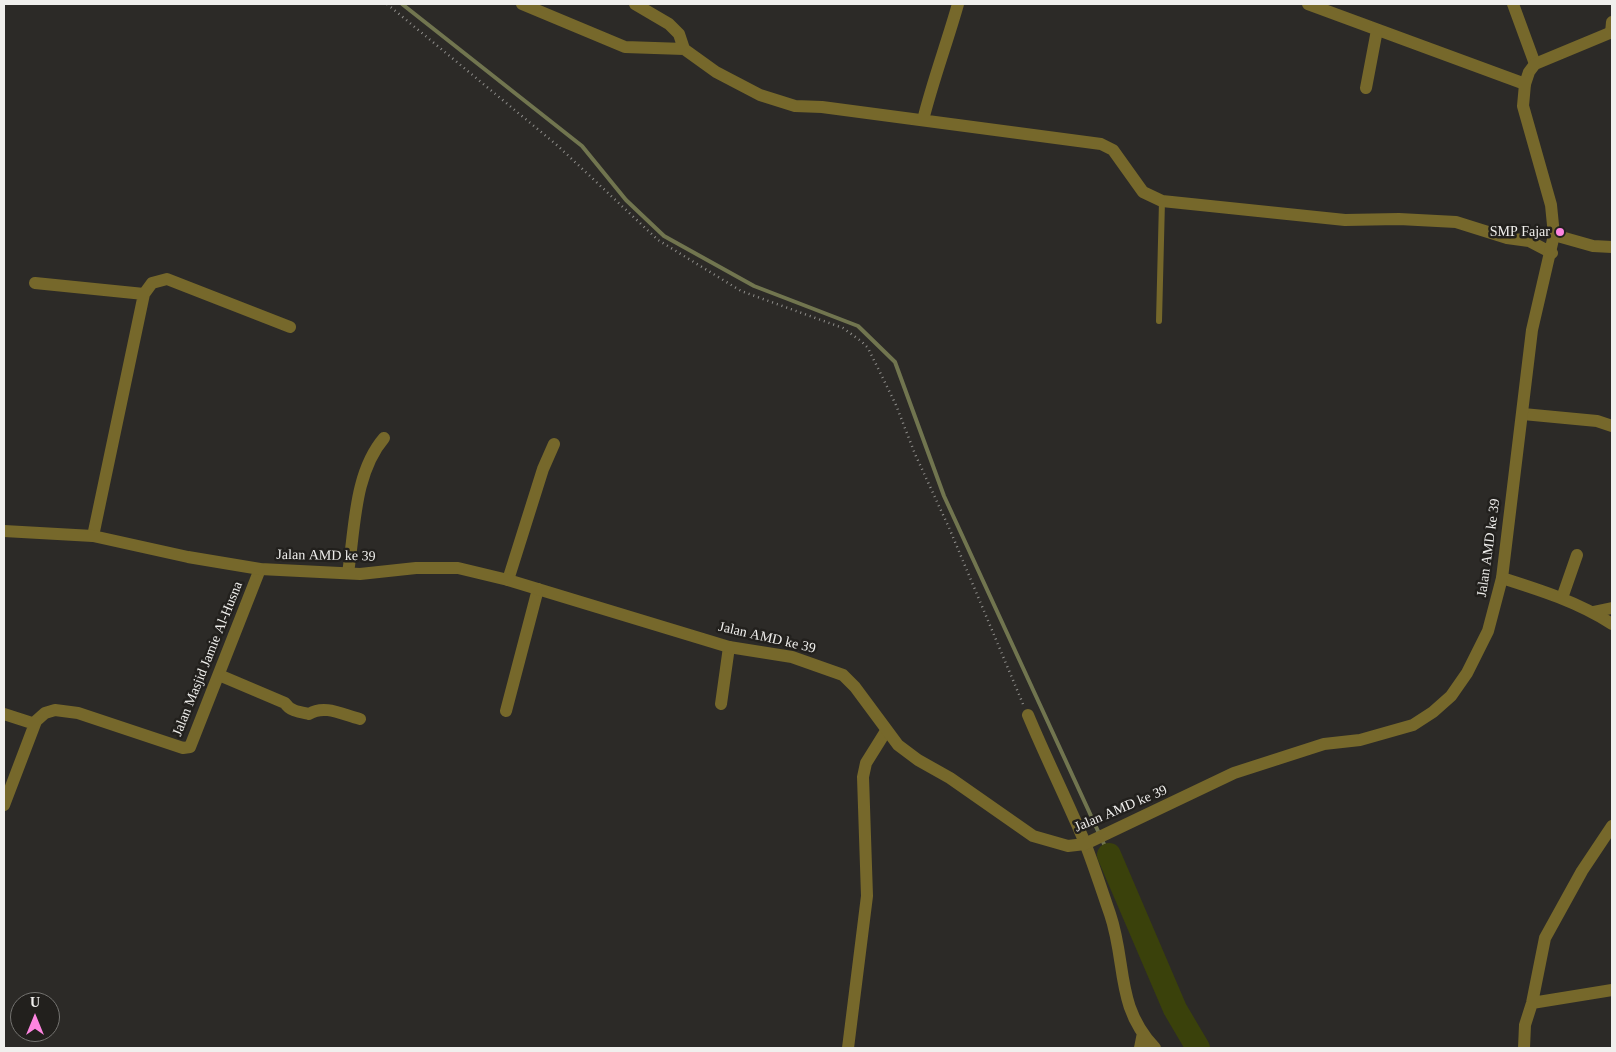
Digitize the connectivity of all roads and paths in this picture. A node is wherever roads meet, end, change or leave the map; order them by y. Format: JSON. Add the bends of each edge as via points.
{"nodes":[{"id":1,"x":387,"y":4,"type":"edge"},
{"id":2,"x":522,"y":4,"type":"edge"},
{"id":3,"x":635,"y":4,"type":"edge"},
{"id":4,"x":958,"y":4,"type":"edge"},
{"id":5,"x":1308,"y":4,"type":"edge"},
{"id":6,"x":1513,"y":4,"type":"edge"},
{"id":7,"x":1612,"y":29,"type":"edge"},
{"id":8,"x":1378,"y":30,"type":"junction"},
{"id":9,"x":684,"y":49,"type":"junction"},
{"id":10,"x":1535,"y":64,"type":"junction"},
{"id":11,"x":1526,"y":84,"type":"junction"},
{"id":12,"x":1366,"y":88,"type":"dead end"},
{"id":13,"x":923,"y":120,"type":"junction"},
{"id":14,"x":1162,"y":201,"type":"junction"},
{"id":15,"x":1554,"y":235,"type":"junction"},
{"id":16,"x":1612,"y":247,"type":"edge"},
{"id":17,"x":1552,"y":253,"type":"junction"},
{"id":18,"x":35,"y":283,"type":"dead end"},
{"id":19,"x":144,"y":294,"type":"junction"},
{"id":20,"x":1158,"y":322,"type":"dead end"},
{"id":21,"x":290,"y":327,"type":"dead end"},
{"id":22,"x":1523,"y":414,"type":"junction"},
{"id":23,"x":1612,"y":426,"type":"edge"},
{"id":24,"x":384,"y":438,"type":"dead end"},
{"id":25,"x":554,"y":444,"type":"dead end"},
{"id":26,"x":4,"y":531,"type":"edge"},
{"id":27,"x":93,"y":536,"type":"junction"},
{"id":28,"x":1577,"y":555,"type":"dead end"},
{"id":29,"x":260,"y":569,"type":"junction"},
{"id":30,"x":348,"y":573,"type":"junction"},
{"id":31,"x":1502,"y":578,"type":"junction"},
{"id":32,"x":508,"y":580,"type":"junction"},
{"id":33,"x":538,"y":589,"type":"junction"},
{"id":34,"x":1562,"y":598,"type":"junction"},
{"id":35,"x":1612,"y":608,"type":"edge"},
{"id":36,"x":1593,"y":612,"type":"junction"},
{"id":37,"x":1612,"y":624,"type":"edge"},
{"id":38,"x":729,"y":647,"type":"junction"},
{"id":39,"x":219,"y":675,"type":"junction"},
{"id":40,"x":721,"y":704,"type":"dead end"},
{"id":41,"x":506,"y":711,"type":"dead end"},
{"id":42,"x":4,"y":714,"type":"edge"},
{"id":43,"x":1028,"y":715,"type":"joint"},
{"id":44,"x":360,"y":719,"type":"dead end"},
{"id":45,"x":35,"y":724,"type":"junction"},
{"id":46,"x":886,"y":731,"type":"junction"},
{"id":47,"x":4,"y":805,"type":"edge"},
{"id":48,"x":1612,"y":826,"type":"edge"},
{"id":49,"x":1085,"y":844,"type":"junction"},
{"id":50,"x":1612,"y":990,"type":"edge"},
{"id":51,"x":1532,"y":1003,"type":"junction"},
{"id":52,"x":1143,"y":1033,"type":"junction"},
{"id":53,"x":848,"y":1048,"type":"edge"},
{"id":54,"x":1140,"y":1048,"type":"edge"},
{"id":55,"x":1155,"y":1048,"type":"edge"},
{"id":56,"x":1524,"y":1048,"type":"edge"}],
"edges":[{"from":1,"to":43,"type":"path","via":[[558,146],[658,240],[741,291],[843,328],[862,341],[896,405],[914,454],[950,530]]},
{"from":2,"to":9,"type":"street","via":[[625,47]]},
{"from":3,"to":9,"type":"street","via":[[680,34]]},
{"from":4,"to":13,"type":"street"},
{"from":5,"to":8,"type":"street"},
{"from":6,"to":10,"type":"street"},
{"from":7,"to":10,"type":"street"},
{"from":8,"to":11,"type":"street"},
{"from":8,"to":12,"type":"street"},
{"from":9,"to":13,"type":"street","via":[[716,72],[760,94],[795,106]]},
{"from":10,"to":11,"type":"street","name":"Jalan AMD ke 39"},
{"from":11,"to":15,"type":"street","name":"Jalan AMD ke 39","via":[[1523,106],[1550,205]]},
{"from":13,"to":14,"type":"street","via":[[1101,144],[1114,150],[1143,192]]},
{"from":14,"to":17,"type":"street","via":[[1345,220],[1456,222],[1506,238],[1529,241]]},
{"from":14,"to":20,"type":"lane"},
{"from":15,"to":16,"type":"street","via":[[1593,246]]},
{"from":15,"to":17,"type":"street","name":"Jalan AMD ke 39"},
{"from":17,"to":22,"type":"street","name":"Jalan AMD ke 39","via":[[1532,330]]},
{"from":18,"to":19,"type":"street"},
{"from":19,"to":21,"type":"street","via":[[152,283],[167,279]]},
{"from":19,"to":27,"type":"street"},
{"from":22,"to":23,"type":"street","via":[[1597,421]]},
{"from":22,"to":31,"type":"street","name":"Jalan AMD ke 39"},
{"from":24,"to":30,"type":"street","via":[[364,475]]},
{"from":25,"to":32,"type":"street"},
{"from":26,"to":27,"type":"street","name":"Jalan AMD ke 39"},
{"from":27,"to":29,"type":"street","name":"Jalan AMD ke 39"},
{"from":28,"to":34,"type":"street"},
{"from":29,"to":30,"type":"street","name":"Jalan AMD ke 39"},
{"from":29,"to":39,"type":"street","name":"Jalan Masjid Jamie Al-Husna"},
{"from":30,"to":32,"type":"street","name":"Jalan AMD ke 39","via":[[445,567]]},
{"from":31,"to":34,"type":"street"},
{"from":31,"to":49,"type":"street","name":"Jalan AMD ke 39","via":[[1482,645],[1451,696],[1413,725],[1360,740],[1324,744],[1234,773]]},
{"from":32,"to":33,"type":"street","name":"Jalan AMD ke 39"},
{"from":33,"to":38,"type":"street","name":"Jalan AMD ke 39"},
{"from":33,"to":41,"type":"street"},
{"from":34,"to":36,"type":"street"},
{"from":35,"to":36,"type":"street"},
{"from":36,"to":37,"type":"street"},
{"from":38,"to":40,"type":"street"},
{"from":38,"to":46,"type":"street","name":"Jalan AMD ke 39","via":[[792,657],[843,675]]},
{"from":39,"to":44,"type":"street","via":[[285,703],[289,709],[300,713],[329,710]]},
{"from":39,"to":45,"type":"street","name":"Jalan Masjid Jamie Al-Husna","via":[[190,747],[183,748],[70,711],[45,713]]},
{"from":42,"to":45,"type":"street"},
{"from":43,"to":49,"type":"street"},
{"from":45,"to":47,"type":"street"},
{"from":46,"to":49,"type":"street","name":"Jalan AMD ke 39","via":[[918,760],[950,778],[1033,836],[1068,846]]},
{"from":46,"to":53,"type":"street","via":[[866,763],[863,777],[867,896]]},
{"from":48,"to":51,"type":"street","via":[[1582,871],[1545,938]]},
{"from":49,"to":52,"type":"street","via":[[1118,939],[1126,1000]]},
{"from":50,"to":51,"type":"street"},
{"from":51,"to":56,"type":"street"},
{"from":52,"to":54,"type":"street"},
{"from":52,"to":55,"type":"street"}]}
